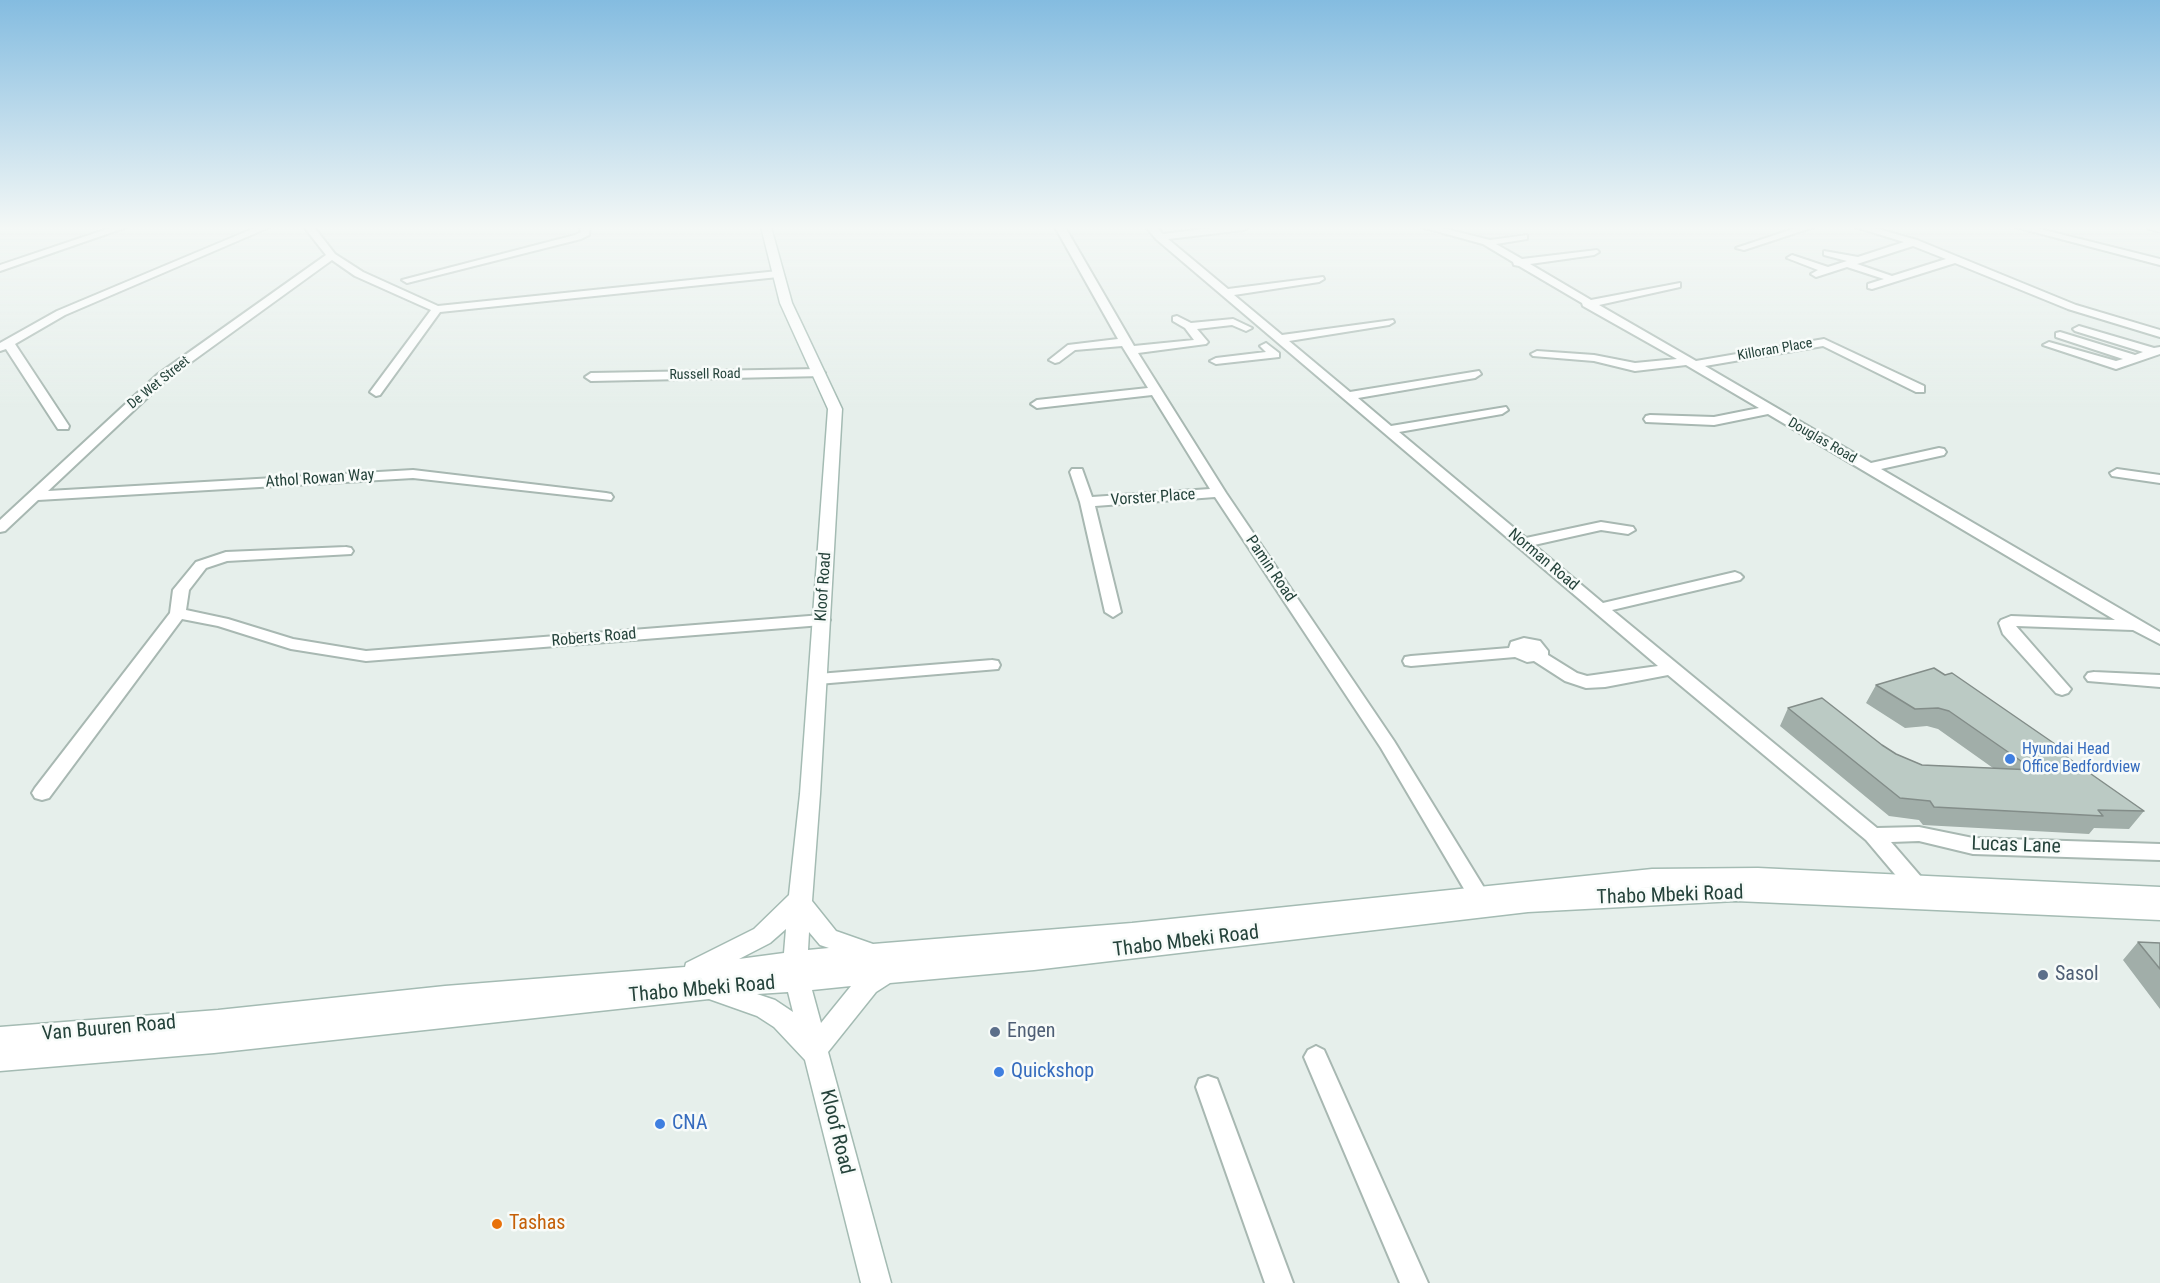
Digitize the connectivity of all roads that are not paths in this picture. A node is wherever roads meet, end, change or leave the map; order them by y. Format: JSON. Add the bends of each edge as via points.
{"nodes":[{"id":1,"x":126,"y":287,"type":"edge"},
{"id":2,"x":289,"y":287,"type":"edge"},
{"id":3,"x":388,"y":287,"type":"edge"},
{"id":4,"x":653,"y":287,"type":"edge"},
{"id":5,"x":782,"y":287,"type":"edge"},
{"id":6,"x":1094,"y":287,"type":"edge"},
{"id":7,"x":1219,"y":287,"type":"edge"},
{"id":8,"x":1262,"y":287,"type":"edge"},
{"id":9,"x":1558,"y":287,"type":"edge"},
{"id":10,"x":1669,"y":287,"type":"edge"},
{"id":11,"x":2025,"y":287,"type":"edge"},
{"id":12,"x":1225,"y":292,"type":"junction"},
{"id":13,"x":1587,"y":304,"type":"junction"},
{"id":14,"x":437,"y":309,"type":"junction"},
{"id":15,"x":1177,"y":319,"type":"dead end"},
{"id":16,"x":1389,"y":322,"type":"dead end"},
{"id":17,"x":1189,"y":326,"type":"junction"},
{"id":18,"x":1246,"y":328,"type":"dead end"},
{"id":19,"x":2079,"y":329,"type":"dead end"},
{"id":20,"x":0,"y":332,"type":"edge"},
{"id":21,"x":2160,"y":334,"type":"edge"},
{"id":22,"x":2060,"y":335,"type":"dead end"},
{"id":23,"x":20,"y":336,"type":"junction"},
{"id":24,"x":1280,"y":339,"type":"junction"},
{"id":25,"x":1202,"y":342,"type":"junction"},
{"id":26,"x":4,"y":345,"type":"edge"},
{"id":27,"x":2049,"y":345,"type":"dead end"},
{"id":28,"x":1128,"y":346,"type":"junction"},
{"id":29,"x":1266,"y":346,"type":"dead end"},
{"id":30,"x":2157,"y":351,"type":"edge"},
{"id":31,"x":1537,"y":354,"type":"dead end"},
{"id":32,"x":1275,"y":355,"type":"junction"},
{"id":33,"x":2136,"y":359,"type":"junction"},
{"id":34,"x":1055,"y":360,"type":"dead end"},
{"id":35,"x":1285,"y":363,"type":"dead end"},
{"id":36,"x":1689,"y":363,"type":"junction"},
{"id":37,"x":819,"y":373,"type":"junction"},
{"id":38,"x":1475,"y":374,"type":"dead end"},
{"id":39,"x":591,"y":377,"type":"dead end"},
{"id":40,"x":1920,"y":389,"type":"dead end"},
{"id":41,"x":1155,"y":391,"type":"junction"},
{"id":42,"x":376,"y":392,"type":"dead end"},
{"id":43,"x":1348,"y":396,"type":"junction"},
{"id":44,"x":1037,"y":404,"type":"dead end"},
{"id":45,"x":1502,"y":410,"type":"dead end"},
{"id":46,"x":1768,"y":410,"type":"junction"},
{"id":47,"x":1650,"y":419,"type":"dead end"},
{"id":48,"x":63,"y":426,"type":"dead end"},
{"id":49,"x":1389,"y":430,"type":"junction"},
{"id":50,"x":1939,"y":452,"type":"dead end"},
{"id":51,"x":1868,"y":468,"type":"junction"},
{"id":52,"x":1077,"y":472,"type":"dead end"},
{"id":53,"x":2117,"y":473,"type":"dead end"},
{"id":54,"x":2160,"y":479,"type":"edge"},
{"id":55,"x":1219,"y":493,"type":"junction"},
{"id":56,"x":33,"y":496,"type":"junction"},
{"id":57,"x":606,"y":497,"type":"dead end"},
{"id":58,"x":1087,"y":502,"type":"junction"},
{"id":59,"x":0,"y":528,"type":"edge"},
{"id":60,"x":1628,"y":530,"type":"dead end"},
{"id":61,"x":1523,"y":543,"type":"junction"},
{"id":62,"x":346,"y":551,"type":"dead end"},
{"id":63,"x":1735,"y":577,"type":"dead end"},
{"id":64,"x":1600,"y":608,"type":"junction"},
{"id":65,"x":1113,"y":612,"type":"dead end"},
{"id":66,"x":178,"y":613,"type":"junction"},
{"id":67,"x":822,"y":620,"type":"junction"},
{"id":68,"x":2136,"y":625,"type":"junction"},
{"id":69,"x":2160,"y":639,"type":"edge"},
{"id":70,"x":1411,"y":661,"type":"dead end"},
{"id":71,"x":992,"y":665,"type":"dead end"},
{"id":72,"x":1672,"y":669,"type":"junction"},
{"id":73,"x":2094,"y":677,"type":"dead end"},
{"id":74,"x":818,"y":679,"type":"junction"},
{"id":75,"x":2160,"y":681,"type":"edge"},
{"id":76,"x":2062,"y":689,"type":"dead end"},
{"id":77,"x":42,"y":793,"type":"dead end"},
{"id":78,"x":1873,"y":835,"type":"junction"},
{"id":79,"x":2160,"y":852,"type":"edge"},
{"id":80,"x":1921,"y":891,"type":"junction"},
{"id":81,"x":2160,"y":896,"type":"edge"},
{"id":82,"x":1524,"y":897,"type":"junction"},
{"id":83,"x":801,"y":901,"type":"junction"},
{"id":84,"x":1481,"y":901,"type":"junction"},
{"id":85,"x":2160,"y":911,"type":"edge"},
{"id":86,"x":879,"y":963,"type":"junction"},
{"id":87,"x":797,"y":970,"type":"junction"},
{"id":88,"x":683,"y":976,"type":"junction"},
{"id":89,"x":709,"y":988,"type":"junction"},
{"id":90,"x":216,"y":1031,"type":"junction"},
{"id":91,"x":0,"y":1038,"type":"edge"},
{"id":92,"x":816,"y":1054,"type":"junction"},
{"id":93,"x":1316,"y":1057,"type":"dead end"},
{"id":94,"x":0,"y":1059,"type":"edge"},
{"id":95,"x":1208,"y":1087,"type":"dead end"},
{"id":96,"x":876,"y":1283,"type":"edge"},
{"id":97,"x":1279,"y":1283,"type":"edge"},
{"id":98,"x":1414,"y":1283,"type":"edge"}],
"edges":[{"from":1,"to":23,"type":"street","via":[[61,313]]},
{"from":2,"to":56,"type":"street","name":"De Wet Street","via":[[161,378]]},
{"from":3,"to":14,"type":"street"},
{"from":4,"to":14,"type":"street"},
{"from":5,"to":37,"type":"main road","name":"Kloof Road"},
{"from":6,"to":28,"type":"street","name":"Pamin Road"},
{"from":7,"to":12,"type":"street","name":"Norman Road"},
{"from":8,"to":12,"type":"street"},
{"from":9,"to":13,"type":"street","name":"Douglas Road"},
{"from":10,"to":13,"type":"street"},
{"from":11,"to":21,"type":"street","via":[[2089,313]]},
{"from":12,"to":24,"type":"street","name":"Norman Road"},
{"from":13,"to":36,"type":"street","name":"Douglas Road"},
{"from":14,"to":42,"type":"street"},
{"from":15,"to":17,"type":"street"},
{"from":16,"to":24,"type":"street"},
{"from":17,"to":18,"type":"street","via":[[1233,322]]},
{"from":17,"to":25,"type":"street"},
{"from":19,"to":30,"type":"street"},
{"from":20,"to":23,"type":"street"},
{"from":22,"to":33,"type":"street"},
{"from":23,"to":26,"type":"street"},
{"from":24,"to":43,"type":"street","name":"Norman Road"},
{"from":25,"to":28,"type":"street"},
{"from":25,"to":32,"type":"street","via":[[1219,365]]},
{"from":26,"to":48,"type":"street"},
{"from":27,"to":33,"type":"street","via":[[2110,364]]},
{"from":28,"to":34,"type":"street","via":[[1072,347]]},
{"from":28,"to":41,"type":"street","name":"Pamin Road"},
{"from":29,"to":32,"type":"street"},
{"from":30,"to":33,"type":"street"},
{"from":31,"to":36,"type":"street","name":"Killoran Place","via":[[1594,357],[1635,366]]},
{"from":32,"to":35,"type":"street"},
{"from":36,"to":40,"type":"street","name":"Killoran Place","via":[[1824,342]]},
{"from":36,"to":46,"type":"street","name":"Douglas Road"},
{"from":37,"to":39,"type":"street","name":"Russell Road"},
{"from":37,"to":67,"type":"main road","name":"Kloof Road","via":[[833,401],[836,424]]},
{"from":38,"to":43,"type":"street"},
{"from":41,"to":44,"type":"street"},
{"from":41,"to":55,"type":"street","name":"Pamin Road"},
{"from":43,"to":49,"type":"street","name":"Norman Road"},
{"from":45,"to":49,"type":"street"},
{"from":46,"to":47,"type":"street","via":[[1713,421]]},
{"from":46,"to":51,"type":"street","name":"Douglas Road"},
{"from":49,"to":61,"type":"street","name":"Norman Road"},
{"from":50,"to":51,"type":"street"},
{"from":51,"to":68,"type":"street","name":"Douglas Road"},
{"from":52,"to":58,"type":"street","name":"Vorster Place"},
{"from":53,"to":54,"type":"street"},
{"from":55,"to":58,"type":"street","name":"Vorster Place"},
{"from":55,"to":84,"type":"street","name":"Pamin Road","via":[[1377,728]]},
{"from":56,"to":57,"type":"street","name":"Athol Rowan Way","via":[[413,474]]},
{"from":56,"to":59,"type":"street","name":"De Wet Street"},
{"from":58,"to":65,"type":"street","name":"Vorster Place"},
{"from":60,"to":61,"type":"street","via":[[1601,526]]},
{"from":61,"to":64,"type":"street","name":"Norman Road"},
{"from":62,"to":66,"type":"street","via":[[209,560],[185,583]]},
{"from":63,"to":64,"type":"street"},
{"from":64,"to":72,"type":"street","name":"Norman Road"},
{"from":66,"to":67,"type":"street","name":"Roberts Road","via":[[291,644],[366,656]]},
{"from":66,"to":77,"type":"street"},
{"from":67,"to":74,"type":"main road","name":"Kloof Road"},
{"from":68,"to":69,"type":"street","name":"Douglas Road"},
{"from":68,"to":76,"type":"street","via":[[2007,623]]},
{"from":70,"to":72,"type":"street","via":[[1518,652],[1517,646],[1529,644],[1538,648],[1538,656],[1586,682]]},
{"from":71,"to":74,"type":"street"},
{"from":72,"to":78,"type":"street","name":"Norman Road"},
{"from":73,"to":75,"type":"street"},
{"from":74,"to":83,"type":"main road","name":"Kloof Road"},
{"from":78,"to":79,"type":"street","name":"Lucas Lane","via":[[1919,834],[1972,846]]},
{"from":78,"to":80,"type":"street","name":"Norman Road"},
{"from":80,"to":81,"type":"main road","name":"Thabo Mbeki Road"},
{"from":80,"to":82,"type":"main road","name":"Thabo Mbeki Road"},
{"from":80,"to":82,"type":"main road","name":"Thabo Mbeki Road","via":[[1730,876],[1635,880]]},
{"from":80,"to":85,"type":"main road","name":"Thabo Mbeki Road"},
{"from":82,"to":84,"type":"main road","name":"Thabo Mbeki Road"},
{"from":83,"to":86,"type":"main road","via":[[828,938]]},
{"from":83,"to":87,"type":"main road","name":"Kloof Road"},
{"from":83,"to":88,"type":"main road","via":[[762,936]]},
{"from":84,"to":86,"type":"main road","name":"Thabo Mbeki Road","via":[[1190,934],[1034,960]]},
{"from":86,"to":87,"type":"main road","name":"Thabo Mbeki Road"},
{"from":86,"to":92,"type":"main road"},
{"from":87,"to":88,"type":"main road","name":"Thabo Mbeki Road"},
{"from":87,"to":89,"type":"main road","name":"Thabo Mbeki Road"},
{"from":87,"to":92,"type":"main road","name":"Kloof Road"},
{"from":88,"to":90,"type":"main road","name":"Thabo Mbeki Road","via":[[445,996]]},
{"from":89,"to":90,"type":"main road","name":"Thabo Mbeki Road"},
{"from":89,"to":92,"type":"main road","via":[[774,1013]]},
{"from":90,"to":91,"type":"main road","name":"Van Buuren Road"},
{"from":90,"to":94,"type":"main road","name":"Van Buuren Road"},
{"from":92,"to":96,"type":"main road","name":"Kloof Road"},
{"from":93,"to":98,"type":"street"},
{"from":95,"to":97,"type":"street"}]}
